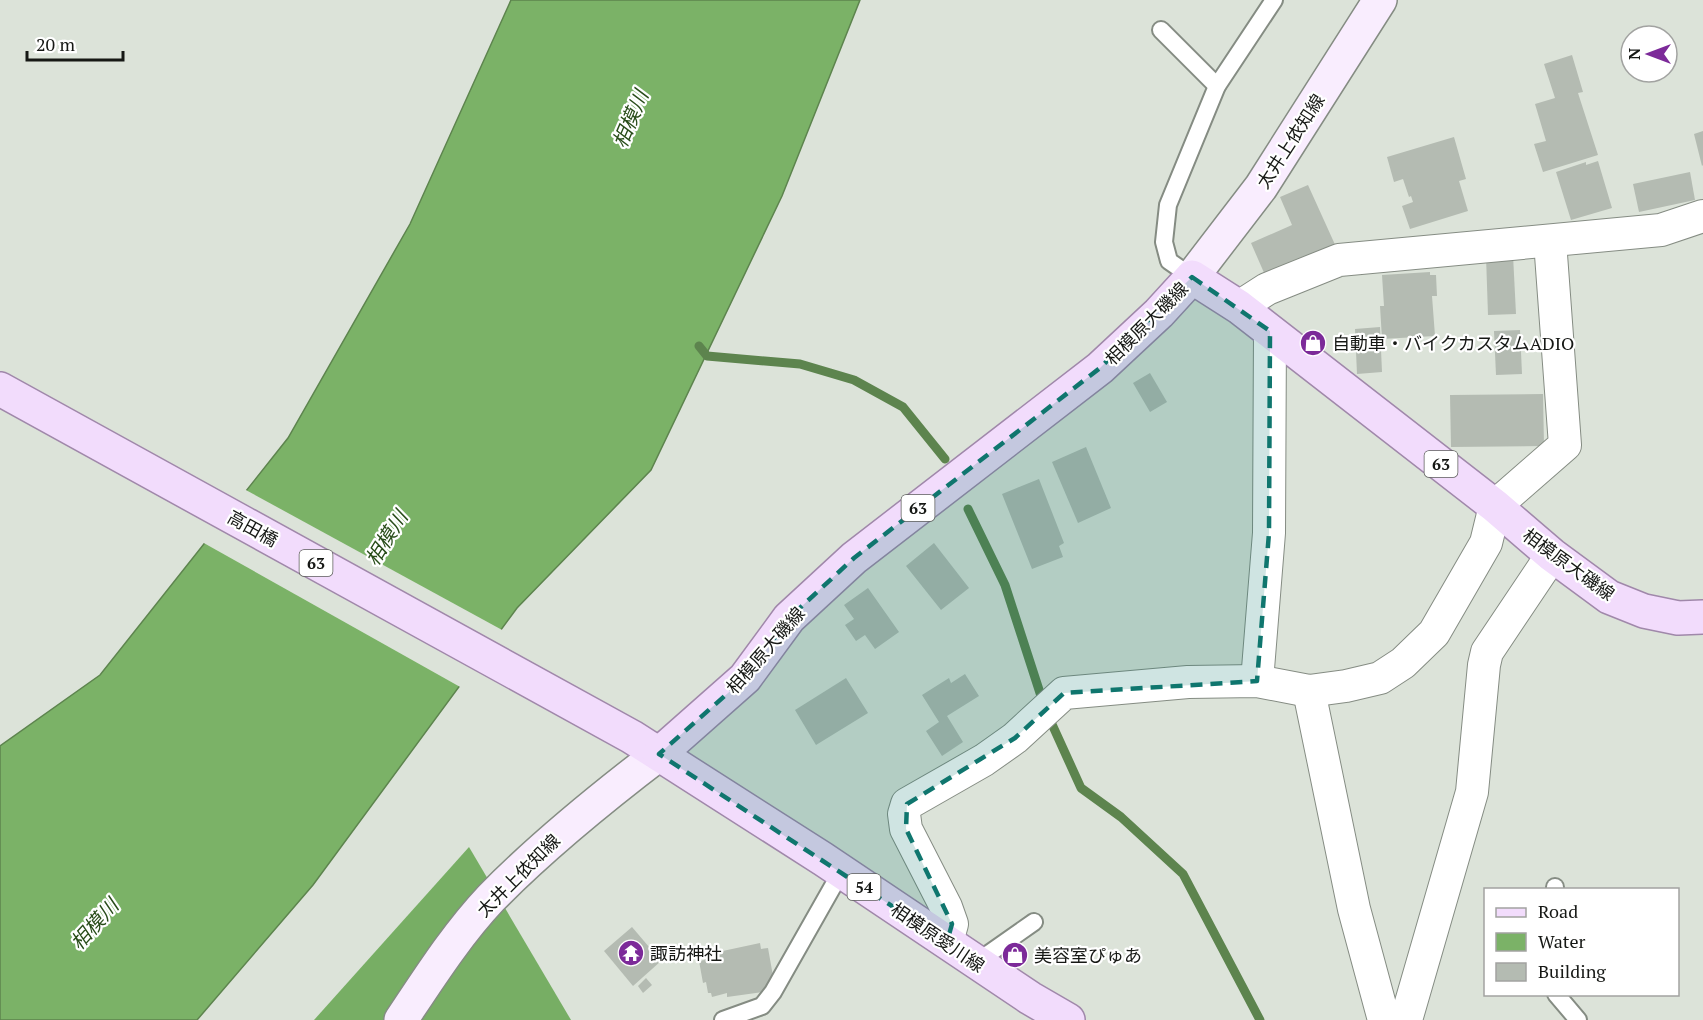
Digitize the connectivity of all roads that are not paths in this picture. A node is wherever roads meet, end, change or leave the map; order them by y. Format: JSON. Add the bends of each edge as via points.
{"nodes":[{"id":1,"x":1274,"y":0,"type":"edge"},
{"id":2,"x":1380,"y":0,"type":"edge"},
{"id":3,"x":1161,"y":30,"type":"dead end"},
{"id":4,"x":1217,"y":87,"type":"junction"},
{"id":5,"x":1703,"y":216,"type":"edge"},
{"id":6,"x":1550,"y":241,"type":"junction"},
{"id":7,"x":1192,"y":277,"type":"junction"},
{"id":8,"x":1239,"y":307,"type":"junction"},
{"id":9,"x":1270,"y":331,"type":"junction"},
{"id":10,"x":0,"y":389,"type":"edge"},
{"id":11,"x":1495,"y":506,"type":"junction"},
{"id":12,"x":1551,"y":555,"type":"junction"},
{"id":13,"x":1703,"y":618,"type":"edge"},
{"id":14,"x":1257,"y":681,"type":"junction"},
{"id":15,"x":1309,"y":691,"type":"junction"},
{"id":16,"x":645,"y":745,"type":"junction"},
{"id":17,"x":841,"y":872,"type":"junction"},
{"id":18,"x":1034,"y":922,"type":"dead end"},
{"id":19,"x":947,"y":942,"type":"junction"},
{"id":20,"x":977,"y":962,"type":"junction"},
{"id":21,"x":1558,"y":996,"type":"edge"},
{"id":22,"x":401,"y":1020,"type":"edge"},
{"id":23,"x":723,"y":1020,"type":"edge"},
{"id":24,"x":1068,"y":1020,"type":"edge"},
{"id":25,"x":1384,"y":1020,"type":"edge"},
{"id":26,"x":1406,"y":1020,"type":"edge"},
{"id":27,"x":1578,"y":1020,"type":"edge"}],
"edges":[{"from":1,"to":4,"type":"lane"},
{"from":2,"to":7,"type":"main road","name":"太井上依知線","via":[[1261,187]]},
{"from":3,"to":4,"type":"lane"},
{"from":4,"to":7,"type":"lane","via":[[1167,205],[1164,242],[1168,261]]},
{"from":5,"to":6,"type":"street","via":[[1661,230]]},
{"from":6,"to":8,"type":"street","via":[[1339,260],[1267,289]]},
{"from":6,"to":11,"type":"street","via":[[1565,445]]},
{"from":7,"to":8,"type":"main road","name":"相模原大磯線","number":"63"},
{"from":7,"to":16,"type":"main road","name":"相模原大磯線","number":"63","via":[[1100,368],[854,558],[789,618],[745,678]]},
{"from":8,"to":9,"type":"main road","name":"相模原大磯線","number":"63"},
{"from":9,"to":11,"type":"main road","name":"相模原大磯線","number":"63"},
{"from":9,"to":14,"type":"street","via":[[1269,533]]},
{"from":10,"to":16,"type":"main road","name":"高田橋","number":"63"},
{"from":11,"to":12,"type":"main road","name":"相模原大磯線","number":"63"},
{"from":11,"to":15,"type":"street","via":[[1486,543],[1434,633],[1419,648],[1380,678]]},
{"from":12,"to":13,"type":"main road","name":"相模原大磯線","number":"63","via":[[1609,597],[1635,608],[1678,618]]},
{"from":12,"to":26,"type":"street","via":[[1487,652],[1472,792]]},
{"from":14,"to":15,"type":"street"},
{"from":14,"to":19,"type":"street","via":[[1188,682],[1064,693],[1015,738],[984,760],[907,804],[906,829],[952,924]]},
{"from":15,"to":25,"type":"street","via":[[1354,909]]},
{"from":16,"to":17,"type":"main road","name":"相模原愛川線","number":"54"},
{"from":16,"to":22,"type":"main road","name":"太井上依知線","via":[[577,818],[490,899],[439,963]]},
{"from":17,"to":19,"type":"main road","name":"相模原愛川線","number":"54"},
{"from":17,"to":23,"type":"lane","via":[[762,1006]]},
{"from":18,"to":20,"type":"lane"},
{"from":19,"to":20,"type":"main road","name":"相模原愛川線","number":"54"},
{"from":20,"to":24,"type":"main road","name":"相模原愛川線","number":"54"},
{"from":21,"to":27,"type":"lane"}]}
